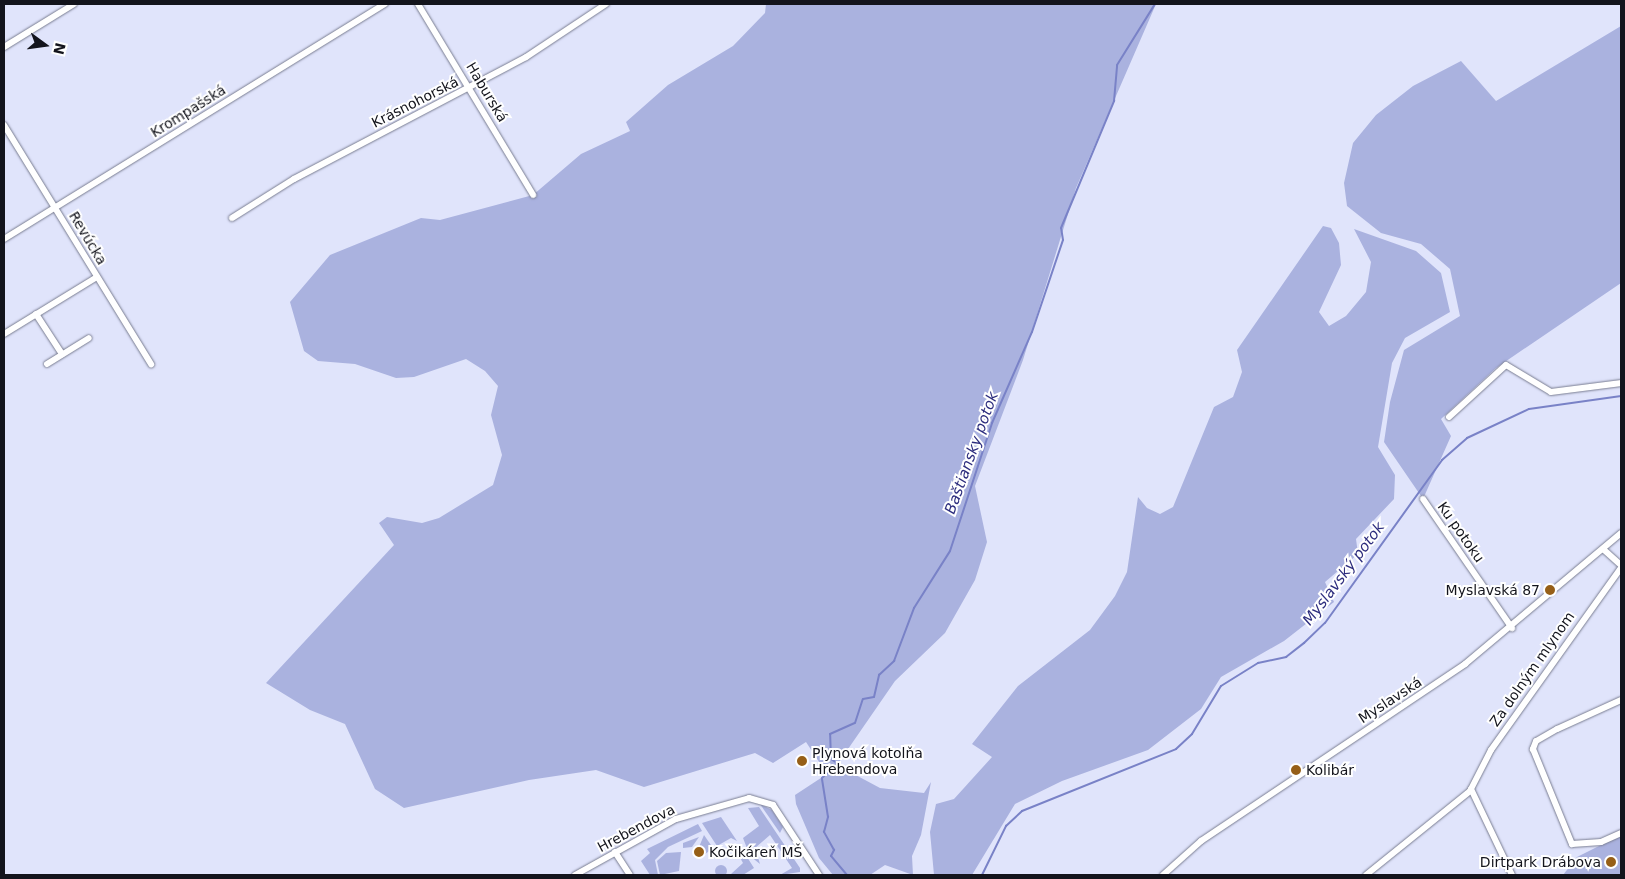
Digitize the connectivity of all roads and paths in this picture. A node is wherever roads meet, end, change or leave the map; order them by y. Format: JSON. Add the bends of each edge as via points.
{"nodes":[{"id":1,"x":74,"y":4,"type":"edge"},
{"id":2,"x":385,"y":4,"type":"edge"},
{"id":3,"x":418,"y":4,"type":"edge"},
{"id":4,"x":606,"y":4,"type":"edge"},
{"id":5,"x":4,"y":47,"type":"edge"},
{"id":6,"x":471,"y":88,"type":"junction"},
{"id":7,"x":4,"y":125,"type":"edge"},
{"id":8,"x":532,"y":195,"type":"dead end"},
{"id":9,"x":55,"y":208,"type":"junction"},
{"id":10,"x":232,"y":218,"type":"dead end"},
{"id":11,"x":4,"y":239,"type":"edge"},
{"id":12,"x":97,"y":277,"type":"junction"},
{"id":13,"x":36,"y":314,"type":"junction"},
{"id":14,"x":4,"y":334,"type":"edge"},
{"id":15,"x":89,"y":338,"type":"dead end"},
{"id":16,"x":62,"y":354,"type":"junction"},
{"id":17,"x":47,"y":364,"type":"dead end"},
{"id":18,"x":151,"y":364,"type":"dead end"},
{"id":19,"x":1621,"y":382,"type":"edge"},
{"id":20,"x":1449,"y":417,"type":"dead end"},
{"id":21,"x":1423,"y":499,"type":"dead end"},
{"id":22,"x":1621,"y":533,"type":"edge"},
{"id":23,"x":1604,"y":549,"type":"junction"},
{"id":24,"x":1621,"y":567,"type":"edge"},
{"id":25,"x":1512,"y":628,"type":"junction"},
{"id":26,"x":1621,"y":700,"type":"edge"},
{"id":27,"x":1471,"y":789,"type":"junction"},
{"id":28,"x":1621,"y":833,"type":"edge"},
{"id":29,"x":615,"y":852,"type":"junction"},
{"id":30,"x":575,"y":875,"type":"edge"},
{"id":31,"x":630,"y":875,"type":"edge"},
{"id":32,"x":819,"y":875,"type":"edge"},
{"id":33,"x":1164,"y":875,"type":"edge"},
{"id":34,"x":1366,"y":875,"type":"edge"},
{"id":35,"x":1510,"y":875,"type":"edge"}],
"edges":[{"from":1,"to":5,"type":"street"},
{"from":2,"to":9,"type":"street","name":"Krompašská"},
{"from":3,"to":6,"type":"street","name":"Haburská"},
{"from":4,"to":6,"type":"street","name":"Krásnohorská"},
{"from":6,"to":8,"type":"street","name":"Haburská"},
{"from":6,"to":10,"type":"street","name":"Krásnohorská","via":[[294,179]]},
{"from":7,"to":9,"type":"street","name":"Revúcka"},
{"from":9,"to":11,"type":"street","name":"Krompašská"},
{"from":9,"to":12,"type":"street","name":"Revúcka"},
{"from":12,"to":13,"type":"street"},
{"from":12,"to":18,"type":"street","name":"Revúcka"},
{"from":13,"to":14,"type":"street"},
{"from":13,"to":16,"type":"street"},
{"from":15,"to":16,"type":"street"},
{"from":16,"to":17,"type":"street"},
{"from":19,"to":20,"type":"street","via":[[1551,392],[1506,365]]},
{"from":21,"to":25,"type":"street","name":"Ku potoku"},
{"from":22,"to":23,"type":"street","name":"Myslavská"},
{"from":23,"to":24,"type":"street"},
{"from":23,"to":25,"type":"street","name":"Myslavská"},
{"from":24,"to":27,"type":"street","name":"Za dolným mlynom","via":[[1487,756]]},
{"from":25,"to":33,"type":"street","name":"Myslavská","via":[[1446,678],[1201,841]]},
{"from":26,"to":28,"type":"street","via":[[1557,729],[1536,741],[1534,749],[1572,844],[1601,842]]},
{"from":27,"to":34,"type":"street","name":"Za dolným mlynom"},
{"from":27,"to":35,"type":"street"},
{"from":29,"to":30,"type":"street","name":"Hrebendova"},
{"from":29,"to":31,"type":"street"},
{"from":29,"to":32,"type":"street","name":"Hrebendova","via":[[683,816],[755,798],[773,805]]}]}
